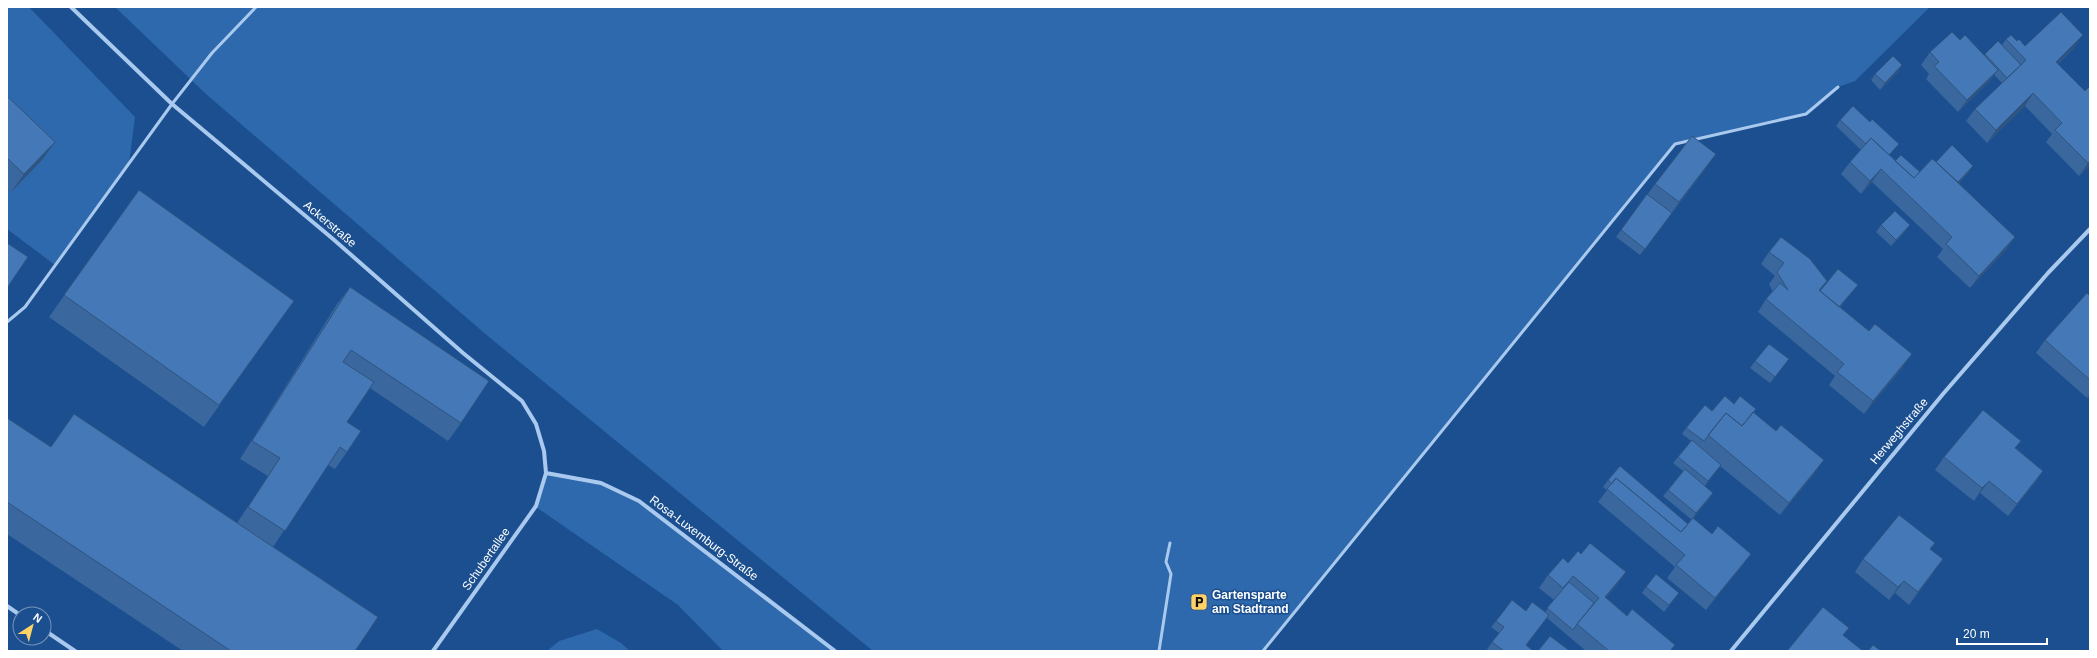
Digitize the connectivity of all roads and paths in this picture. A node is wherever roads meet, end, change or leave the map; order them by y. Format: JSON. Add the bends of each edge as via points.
{"nodes":[{"id":1,"x":71,"y":7,"type":"edge"},
{"id":2,"x":256,"y":7,"type":"edge"},
{"id":3,"x":1838,"y":87,"type":"dead end"},
{"id":4,"x":172,"y":104,"type":"junction"},
{"id":5,"x":2090,"y":229,"type":"edge"},
{"id":6,"x":7,"y":322,"type":"edge"},
{"id":7,"x":546,"y":473,"type":"junction"},
{"id":8,"x":1170,"y":543,"type":"dead end"},
{"id":9,"x":52,"y":635,"type":"edge"},
{"id":10,"x":75,"y":651,"type":"edge"},
{"id":11,"x":433,"y":651,"type":"edge"},
{"id":12,"x":835,"y":651,"type":"edge"},
{"id":13,"x":1159,"y":651,"type":"edge"},
{"id":14,"x":1264,"y":651,"type":"edge"},
{"id":15,"x":1731,"y":651,"type":"edge"}],
"edges":[{"from":1,"to":4,"type":"street","name":"Ackerstraße"},
{"from":2,"to":4,"type":"lane","via":[[212,53]]},
{"from":3,"to":14,"type":"lane","via":[[1806,114],[1675,144]]},
{"from":4,"to":6,"type":"lane","via":[[25,307]]},
{"from":4,"to":7,"type":"street","name":"Ackerstraße","via":[[522,401],[536,424],[544,451]]},
{"from":5,"to":15,"type":"street","name":"Herweghstraße","via":[[2042,279],[1943,394]]},
{"from":7,"to":11,"type":"street","name":"Schubertallee","via":[[536,506]]},
{"from":7,"to":12,"type":"street","name":"Rosa-Luxemburg-Straße","via":[[601,483],[639,501]]},
{"from":8,"to":13,"type":"lane","via":[[1166,562],[1171,574]]},
{"from":9,"to":10,"type":"street"}]}
